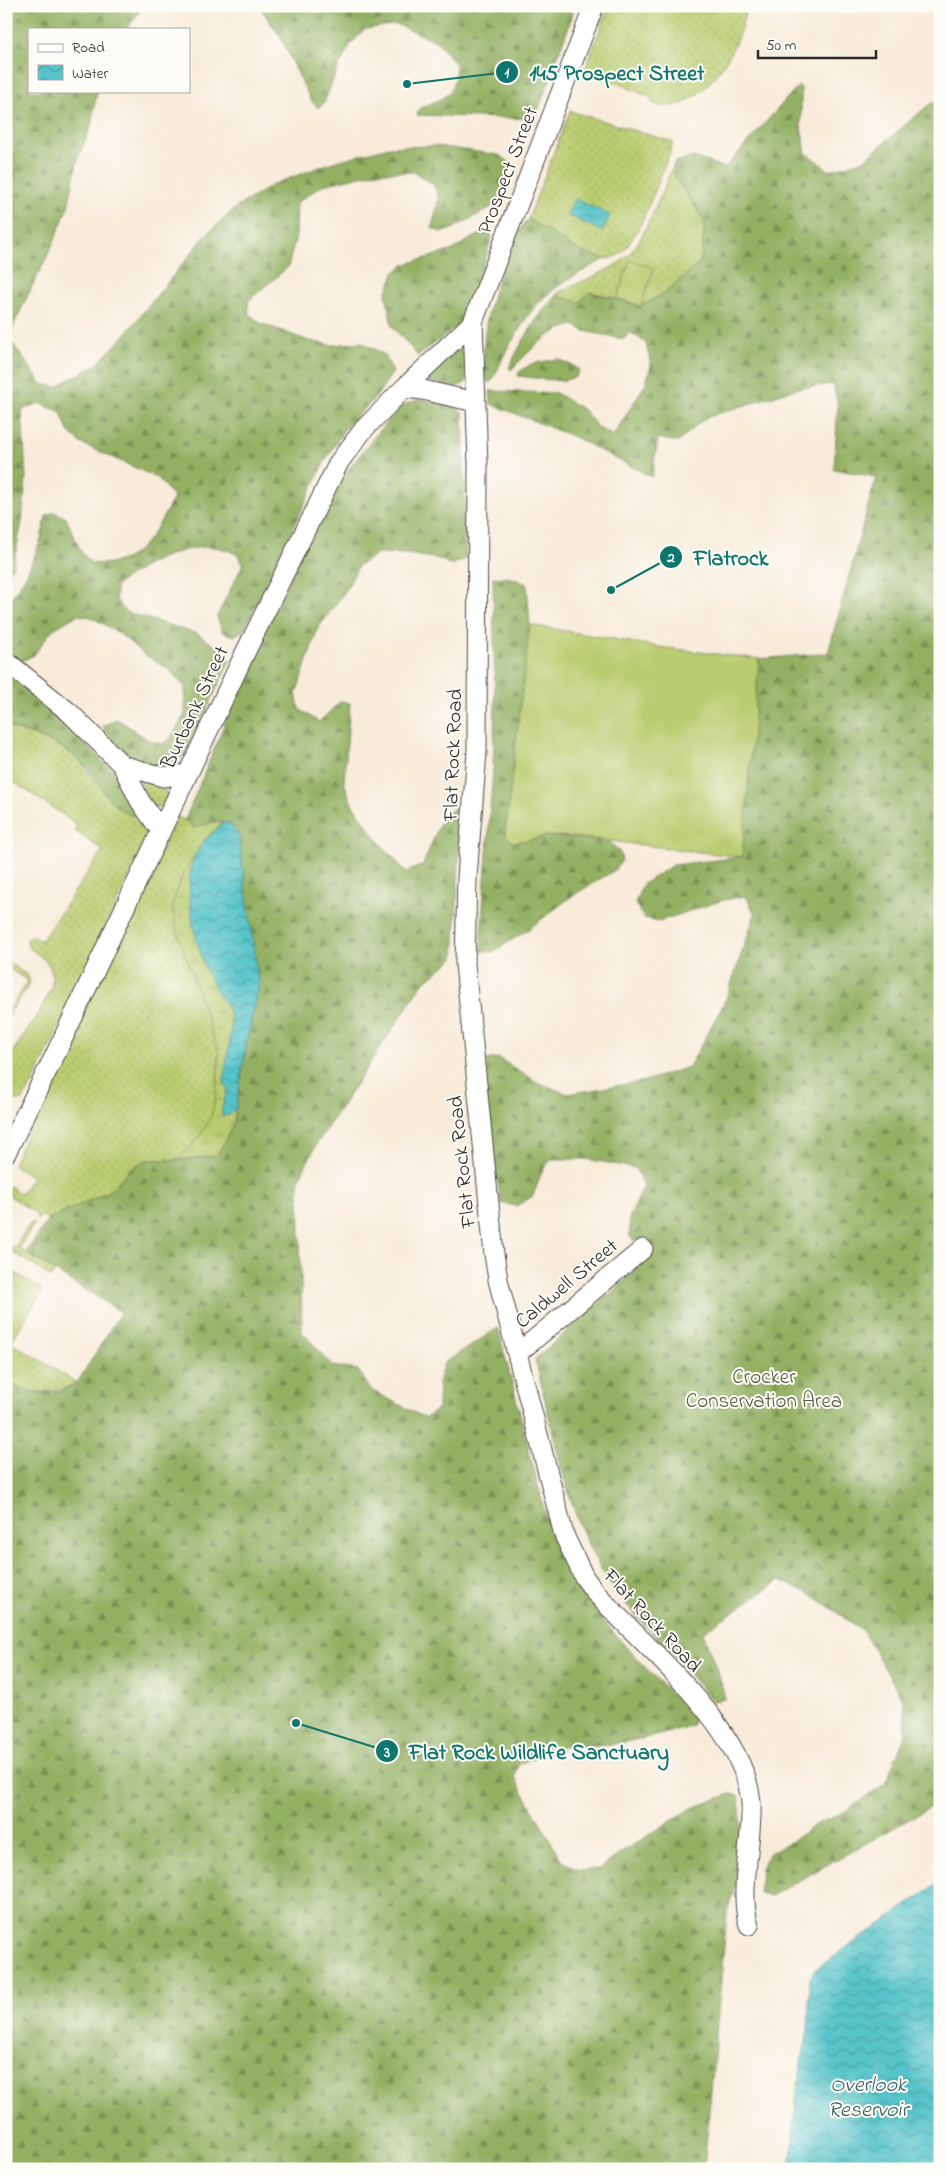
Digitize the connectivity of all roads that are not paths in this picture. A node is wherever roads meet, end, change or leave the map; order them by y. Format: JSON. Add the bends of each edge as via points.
{"nodes":[{"id":1,"x":594,"y":6,"type":"edge"},
{"id":2,"x":473,"y":322,"type":"junction"},
{"id":3,"x":404,"y":388,"type":"junction"},
{"id":4,"x":475,"y":402,"type":"junction"},
{"id":5,"x":6,"y":661,"type":"edge"},
{"id":6,"x":122,"y":765,"type":"junction"},
{"id":7,"x":187,"y":774,"type":"junction"},
{"id":8,"x":161,"y":831,"type":"junction"},
{"id":9,"x":8,"y":1150,"type":"edge"},
{"id":10,"x":642,"y":1249,"type":"dead end"},
{"id":11,"x":518,"y":1353,"type":"junction"},
{"id":12,"x":749,"y":1925,"type":"dead end"}],
"edges":[{"from":1,"to":2,"type":"street","name":"Prospect Street"},
{"from":2,"to":3,"type":"street","name":"Burbank Street"},
{"from":2,"to":4,"type":"street","name":"Flat Rock Road"},
{"from":3,"to":4,"type":"street"},
{"from":3,"to":7,"type":"street","name":"Burbank Street","via":[[364,429],[339,462]]},
{"from":4,"to":11,"type":"street","name":"Flat Rock Road","via":[[479,513],[477,752],[467,877],[465,964],[494,1254]]},
{"from":5,"to":6,"type":"street","via":[[70,713]]},
{"from":6,"to":7,"type":"street","via":[[164,777]]},
{"from":6,"to":8,"type":"street","via":[[140,801]]},
{"from":7,"to":8,"type":"street","name":"Burbank Street"},
{"from":8,"to":9,"type":"street","name":"Burbank Street"},
{"from":10,"to":11,"type":"street","name":"Caldwell Street"},
{"from":11,"to":12,"type":"street","name":"Flat Rock Road","via":[[561,1526],[577,1564],[595,1592],[684,1686],[724,1734],[746,1777],[751,1830],[745,1905]]}]}
